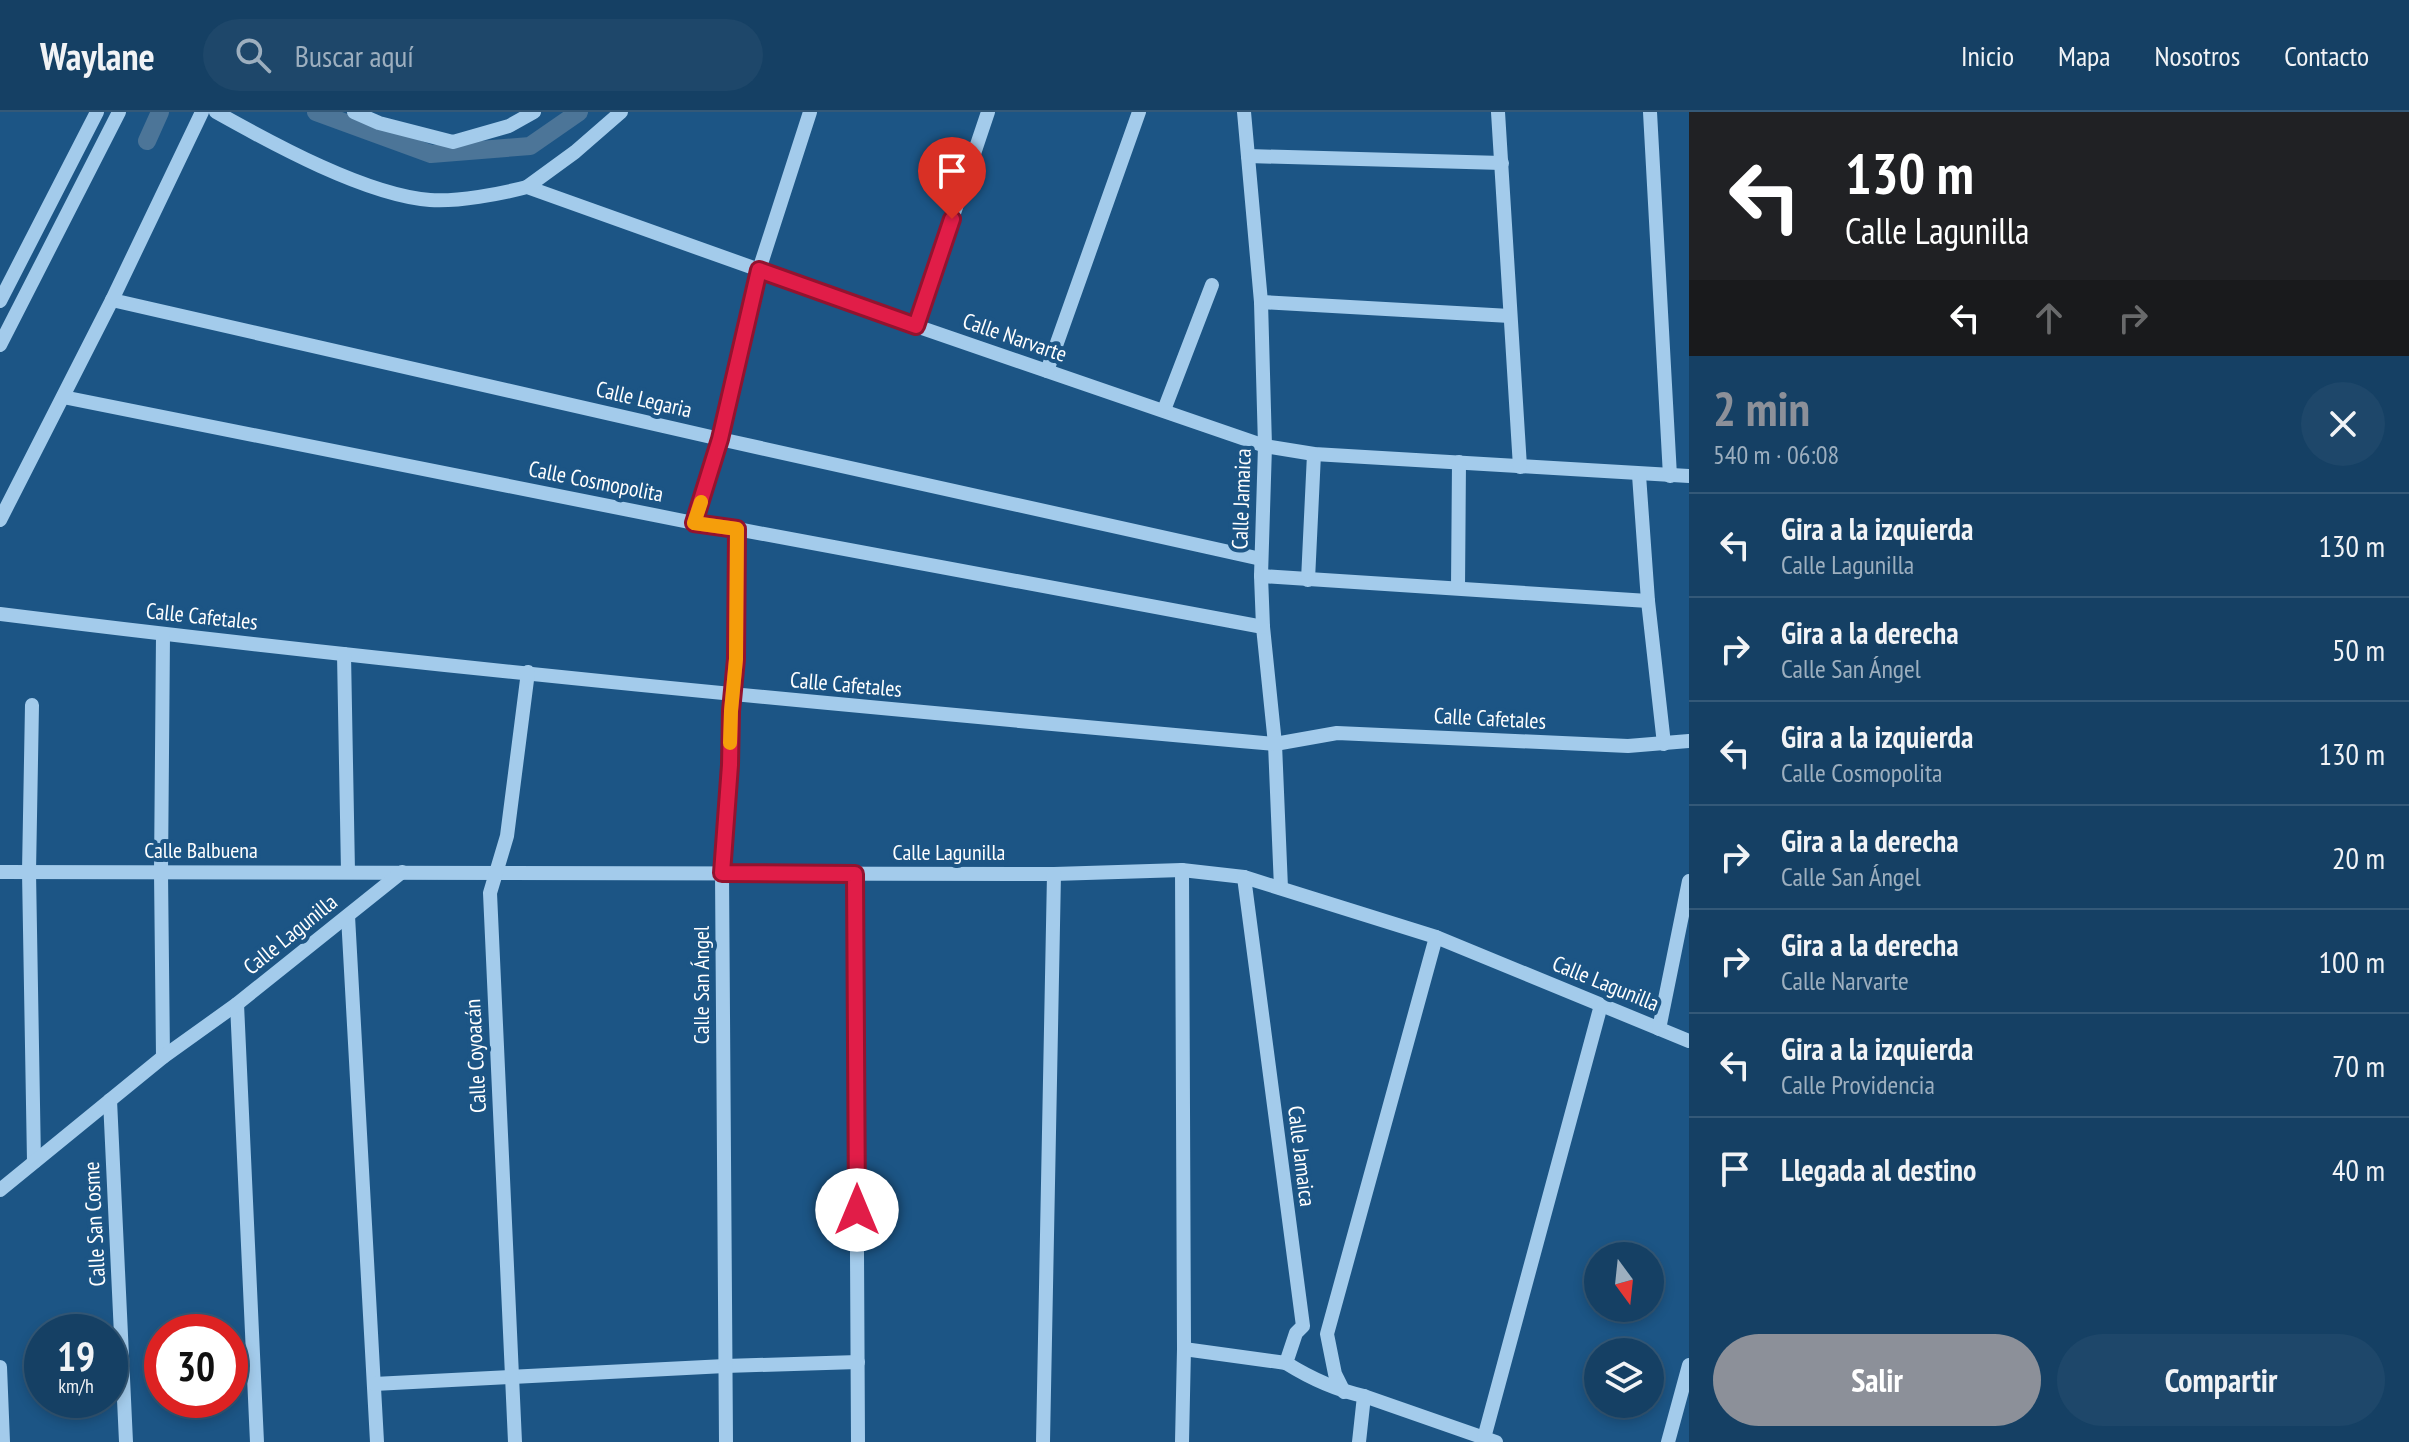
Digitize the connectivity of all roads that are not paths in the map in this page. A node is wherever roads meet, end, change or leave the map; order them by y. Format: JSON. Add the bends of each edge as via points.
{"nodes":[{"id":1,"x":97,"y":112,"type":"edge"},
{"id":2,"x":119,"y":112,"type":"edge"},
{"id":3,"x":202,"y":112,"type":"edge"},
{"id":4,"x":216,"y":112,"type":"edge"},
{"id":5,"x":354,"y":112,"type":"edge"},
{"id":6,"x":534,"y":112,"type":"edge"},
{"id":7,"x":621,"y":112,"type":"edge"},
{"id":8,"x":810,"y":112,"type":"edge"},
{"id":9,"x":988,"y":112,"type":"edge"},
{"id":10,"x":1139,"y":112,"type":"edge"},
{"id":11,"x":1244,"y":112,"type":"edge"},
{"id":12,"x":1498,"y":112,"type":"edge"},
{"id":13,"x":1650,"y":112,"type":"edge"},
{"id":14,"x":381,"y":117,"type":"edge"},
{"id":15,"x":1248,"y":156,"type":"junction"},
{"id":16,"x":1502,"y":163,"type":"junction"},
{"id":17,"x":527,"y":187,"type":"junction"},
{"id":18,"x":759,"y":270,"type":"junction"},
{"id":19,"x":1212,"y":285,"type":"dead end"},
{"id":20,"x":112,"y":300,"type":"junction"},
{"id":21,"x":0,"y":301,"type":"edge"},
{"id":22,"x":1261,"y":302,"type":"junction"},
{"id":23,"x":1510,"y":316,"type":"junction"},
{"id":24,"x":916,"y":326,"type":"junction"},
{"id":25,"x":0,"y":345,"type":"edge"},
{"id":26,"x":1047,"y":371,"type":"junction"},
{"id":27,"x":63,"y":397,"type":"junction"},
{"id":28,"x":1164,"y":410,"type":"junction"},
{"id":29,"x":720,"y":439,"type":"junction"},
{"id":30,"x":1265,"y":446,"type":"junction"},
{"id":31,"x":1314,"y":454,"type":"junction"},
{"id":32,"x":1459,"y":462,"type":"junction"},
{"id":33,"x":1520,"y":467,"type":"junction"},
{"id":34,"x":1639,"y":475,"type":"junction"},
{"id":35,"x":1670,"y":476,"type":"junction"},
{"id":36,"x":1689,"y":476,"type":"edge"},
{"id":37,"x":0,"y":520,"type":"edge"},
{"id":38,"x":694,"y":523,"type":"junction"},
{"id":39,"x":737,"y":529,"type":"junction"},
{"id":40,"x":1261,"y":559,"type":"junction"},
{"id":41,"x":1261,"y":576,"type":"junction"},
{"id":42,"x":1308,"y":580,"type":"junction"},
{"id":43,"x":1458,"y":588,"type":"junction"},
{"id":44,"x":1648,"y":601,"type":"junction"},
{"id":45,"x":0,"y":614,"type":"edge"},
{"id":46,"x":1263,"y":627,"type":"junction"},
{"id":47,"x":163,"y":635,"type":"junction"},
{"id":48,"x":344,"y":654,"type":"junction"},
{"id":49,"x":528,"y":672,"type":"junction"},
{"id":50,"x":733,"y":696,"type":"junction"},
{"id":51,"x":32,"y":705,"type":"dead end"},
{"id":52,"x":1689,"y":741,"type":"edge"},
{"id":53,"x":1275,"y":744,"type":"junction"},
{"id":54,"x":1664,"y":744,"type":"junction"},
{"id":55,"x":1182,"y":870,"type":"junction"},
{"id":56,"x":0,"y":872,"type":"edge"},
{"id":57,"x":29,"y":872,"type":"junction"},
{"id":58,"x":161,"y":872,"type":"junction"},
{"id":59,"x":348,"y":872,"type":"junction"},
{"id":60,"x":402,"y":872,"type":"junction"},
{"id":61,"x":495,"y":873,"type":"junction"},
{"id":62,"x":722,"y":873,"type":"junction"},
{"id":63,"x":855,"y":874,"type":"junction"},
{"id":64,"x":1054,"y":874,"type":"junction"},
{"id":65,"x":1244,"y":877,"type":"junction"},
{"id":66,"x":1689,"y":881,"type":"edge"},
{"id":67,"x":1281,"y":888,"type":"junction"},
{"id":68,"x":348,"y":916,"type":"junction"},
{"id":69,"x":1436,"y":937,"type":"junction"},
{"id":70,"x":237,"y":1004,"type":"junction"},
{"id":71,"x":1601,"y":1005,"type":"junction"},
{"id":72,"x":1659,"y":1029,"type":"junction"},
{"id":73,"x":1689,"y":1041,"type":"edge"},
{"id":74,"x":163,"y":1057,"type":"junction"},
{"id":75,"x":110,"y":1100,"type":"junction"},
{"id":76,"x":34,"y":1162,"type":"junction"},
{"id":77,"x":0,"y":1190,"type":"edge"},
{"id":78,"x":1303,"y":1326,"type":"junction"},
{"id":79,"x":1327,"y":1334,"type":"junction"},
{"id":80,"x":1184,"y":1349,"type":"junction"},
{"id":81,"x":858,"y":1362,"type":"junction"},
{"id":82,"x":1286,"y":1363,"type":"junction"},
{"id":83,"x":1689,"y":1365,"type":"edge"},
{"id":84,"x":725,"y":1366,"type":"junction"},
{"id":85,"x":0,"y":1367,"type":"edge"},
{"id":86,"x":512,"y":1378,"type":"junction"},
{"id":87,"x":374,"y":1384,"type":"junction"},
{"id":88,"x":1344,"y":1392,"type":"junction"},
{"id":89,"x":1364,"y":1396,"type":"junction"},
{"id":90,"x":1490,"y":1440,"type":"edge"},
{"id":91,"x":3,"y":1442,"type":"edge"},
{"id":92,"x":126,"y":1442,"type":"edge"},
{"id":93,"x":257,"y":1442,"type":"edge"},
{"id":94,"x":377,"y":1442,"type":"edge"},
{"id":95,"x":515,"y":1442,"type":"edge"},
{"id":96,"x":726,"y":1442,"type":"edge"},
{"id":97,"x":858,"y":1442,"type":"edge"},
{"id":98,"x":1043,"y":1442,"type":"edge"},
{"id":99,"x":1182,"y":1442,"type":"edge"},
{"id":100,"x":1359,"y":1442,"type":"edge"},
{"id":101,"x":1668,"y":1442,"type":"edge"}],
"edges":[{"from":1,"to":21,"type":"street"},
{"from":2,"to":25,"type":"street"},
{"from":3,"to":20,"type":"street"},
{"from":4,"to":17,"type":"street","via":[[342,174],[404,196],[434,200]]},
{"from":5,"to":14,"type":"street"},
{"from":6,"to":14,"type":"street","via":[[509,126],[453,142]]},
{"from":7,"to":17,"type":"street"},
{"from":8,"to":18,"type":"street"},
{"from":9,"to":24,"type":"street"},
{"from":10,"to":26,"type":"street"},
{"from":11,"to":15,"type":"street","name":"Calle Jamaica"},
{"from":12,"to":16,"type":"street"},
{"from":13,"to":35,"type":"street"},
{"from":15,"to":16,"type":"street"},
{"from":15,"to":22,"type":"street","name":"Calle Jamaica"},
{"from":16,"to":23,"type":"street"},
{"from":17,"to":18,"type":"street","name":"Calle Narvarte"},
{"from":18,"to":24,"type":"street","name":"Calle Narvarte"},
{"from":18,"to":29,"type":"street"},
{"from":19,"to":28,"type":"street"},
{"from":20,"to":27,"type":"street"},
{"from":20,"to":29,"type":"street","name":"Calle Legaria"},
{"from":22,"to":23,"type":"street"},
{"from":22,"to":30,"type":"street","name":"Calle Jamaica"},
{"from":23,"to":33,"type":"street"},
{"from":24,"to":26,"type":"street","name":"Calle Narvarte"},
{"from":26,"to":28,"type":"street","name":"Calle Narvarte"},
{"from":27,"to":37,"type":"street"},
{"from":27,"to":38,"type":"street","name":"Calle Cosmopolita"},
{"from":28,"to":30,"type":"street","name":"Calle Narvarte"},
{"from":29,"to":38,"type":"street"},
{"from":29,"to":40,"type":"street","name":"Calle Legaria"},
{"from":30,"to":31,"type":"street","name":"Calle Narvarte"},
{"from":30,"to":40,"type":"street","name":"Calle Jamaica"},
{"from":31,"to":32,"type":"street","name":"Calle Narvarte"},
{"from":31,"to":42,"type":"street"},
{"from":32,"to":33,"type":"street","name":"Calle Narvarte"},
{"from":32,"to":43,"type":"street"},
{"from":33,"to":34,"type":"street","name":"Calle Narvarte"},
{"from":34,"to":35,"type":"street","name":"Calle Narvarte"},
{"from":34,"to":44,"type":"street"},
{"from":35,"to":36,"type":"street","name":"Calle Narvarte"},
{"from":38,"to":39,"type":"street","name":"Calle Cosmopolita"},
{"from":39,"to":46,"type":"street","name":"Calle Cosmopolita"},
{"from":39,"to":50,"type":"street","name":"Calle San Ángel"},
{"from":40,"to":41,"type":"street","name":"Calle Jamaica"},
{"from":41,"to":42,"type":"street"},
{"from":41,"to":46,"type":"street","name":"Calle Jamaica"},
{"from":42,"to":43,"type":"street"},
{"from":43,"to":44,"type":"street"},
{"from":44,"to":54,"type":"street"},
{"from":45,"to":47,"type":"street","name":"Calle Cafetales"},
{"from":46,"to":53,"type":"street","name":"Calle Jamaica"},
{"from":47,"to":48,"type":"street","name":"Calle Cafetales"},
{"from":47,"to":58,"type":"street"},
{"from":48,"to":49,"type":"street","name":"Calle Cafetales"},
{"from":48,"to":59,"type":"street"},
{"from":49,"to":50,"type":"street","name":"Calle Cafetales"},
{"from":49,"to":61,"type":"street","name":"Calle Coyoacán","via":[[507,836]]},
{"from":50,"to":53,"type":"street","name":"Calle Cafetales"},
{"from":50,"to":62,"type":"street","name":"Calle San Ángel"},
{"from":51,"to":57,"type":"street"},
{"from":52,"to":54,"type":"street","name":"Calle Cafetales"},
{"from":53,"to":54,"type":"street","name":"Calle Cafetales","via":[[1337,733]]},
{"from":53,"to":67,"type":"street","name":"Calle Jamaica"},
{"from":55,"to":64,"type":"street","name":"Calle Lagunilla"},
{"from":55,"to":65,"type":"street","name":"Calle Lagunilla"},
{"from":55,"to":80,"type":"street"},
{"from":56,"to":57,"type":"street","name":"Calle Balbuena"},
{"from":57,"to":58,"type":"street","name":"Calle Balbuena"},
{"from":57,"to":76,"type":"street"},
{"from":58,"to":59,"type":"street","name":"Calle Balbuena"},
{"from":58,"to":74,"type":"street"},
{"from":59,"to":60,"type":"street","name":"Calle Balbuena"},
{"from":60,"to":61,"type":"street","name":"Calle Lagunilla"},
{"from":60,"to":68,"type":"street","name":"Calle Lagunilla"},
{"from":61,"to":62,"type":"street","name":"Calle Lagunilla"},
{"from":61,"to":86,"type":"street","name":"Calle Coyoacán","via":[[490,893]]},
{"from":62,"to":63,"type":"street","name":"Calle Lagunilla"},
{"from":62,"to":84,"type":"street","name":"Calle San Ángel"},
{"from":63,"to":64,"type":"street","name":"Calle Lagunilla"},
{"from":63,"to":81,"type":"street"},
{"from":64,"to":98,"type":"street"},
{"from":65,"to":67,"type":"street","name":"Calle Lagunilla"},
{"from":65,"to":78,"type":"street","name":"Calle Jamaica"},
{"from":66,"to":72,"type":"street"},
{"from":67,"to":69,"type":"street","name":"Calle Lagunilla"},
{"from":68,"to":70,"type":"street","name":"Calle Lagunilla"},
{"from":68,"to":87,"type":"street"},
{"from":69,"to":71,"type":"street","name":"Calle Lagunilla"},
{"from":69,"to":79,"type":"street"},
{"from":70,"to":74,"type":"street","name":"Calle Lagunilla"},
{"from":70,"to":93,"type":"street"},
{"from":71,"to":72,"type":"street","name":"Calle Lagunilla"},
{"from":71,"to":90,"type":"street"},
{"from":72,"to":73,"type":"street","name":"Calle Lagunilla"},
{"from":74,"to":75,"type":"street","name":"Calle Lagunilla"},
{"from":75,"to":76,"type":"street","name":"Calle Lagunilla"},
{"from":75,"to":92,"type":"street","name":"Calle San Cosme"},
{"from":76,"to":77,"type":"street","name":"Calle Lagunilla"},
{"from":78,"to":79,"type":"street","via":[[1320,1324]]},
{"from":78,"to":82,"type":"street"},
{"from":79,"to":88,"type":"street"},
{"from":80,"to":82,"type":"street"},
{"from":80,"to":99,"type":"street"},
{"from":81,"to":84,"type":"street"},
{"from":81,"to":97,"type":"street"},
{"from":82,"to":88,"type":"street"},
{"from":83,"to":101,"type":"street"},
{"from":84,"to":86,"type":"street"},
{"from":84,"to":96,"type":"street","name":"Calle San Ángel"},
{"from":85,"to":91,"type":"street"},
{"from":86,"to":87,"type":"street"},
{"from":86,"to":95,"type":"street","name":"Calle Coyoacán"},
{"from":87,"to":94,"type":"street"},
{"from":88,"to":89,"type":"street"},
{"from":89,"to":90,"type":"street"},
{"from":89,"to":100,"type":"street"}]}
